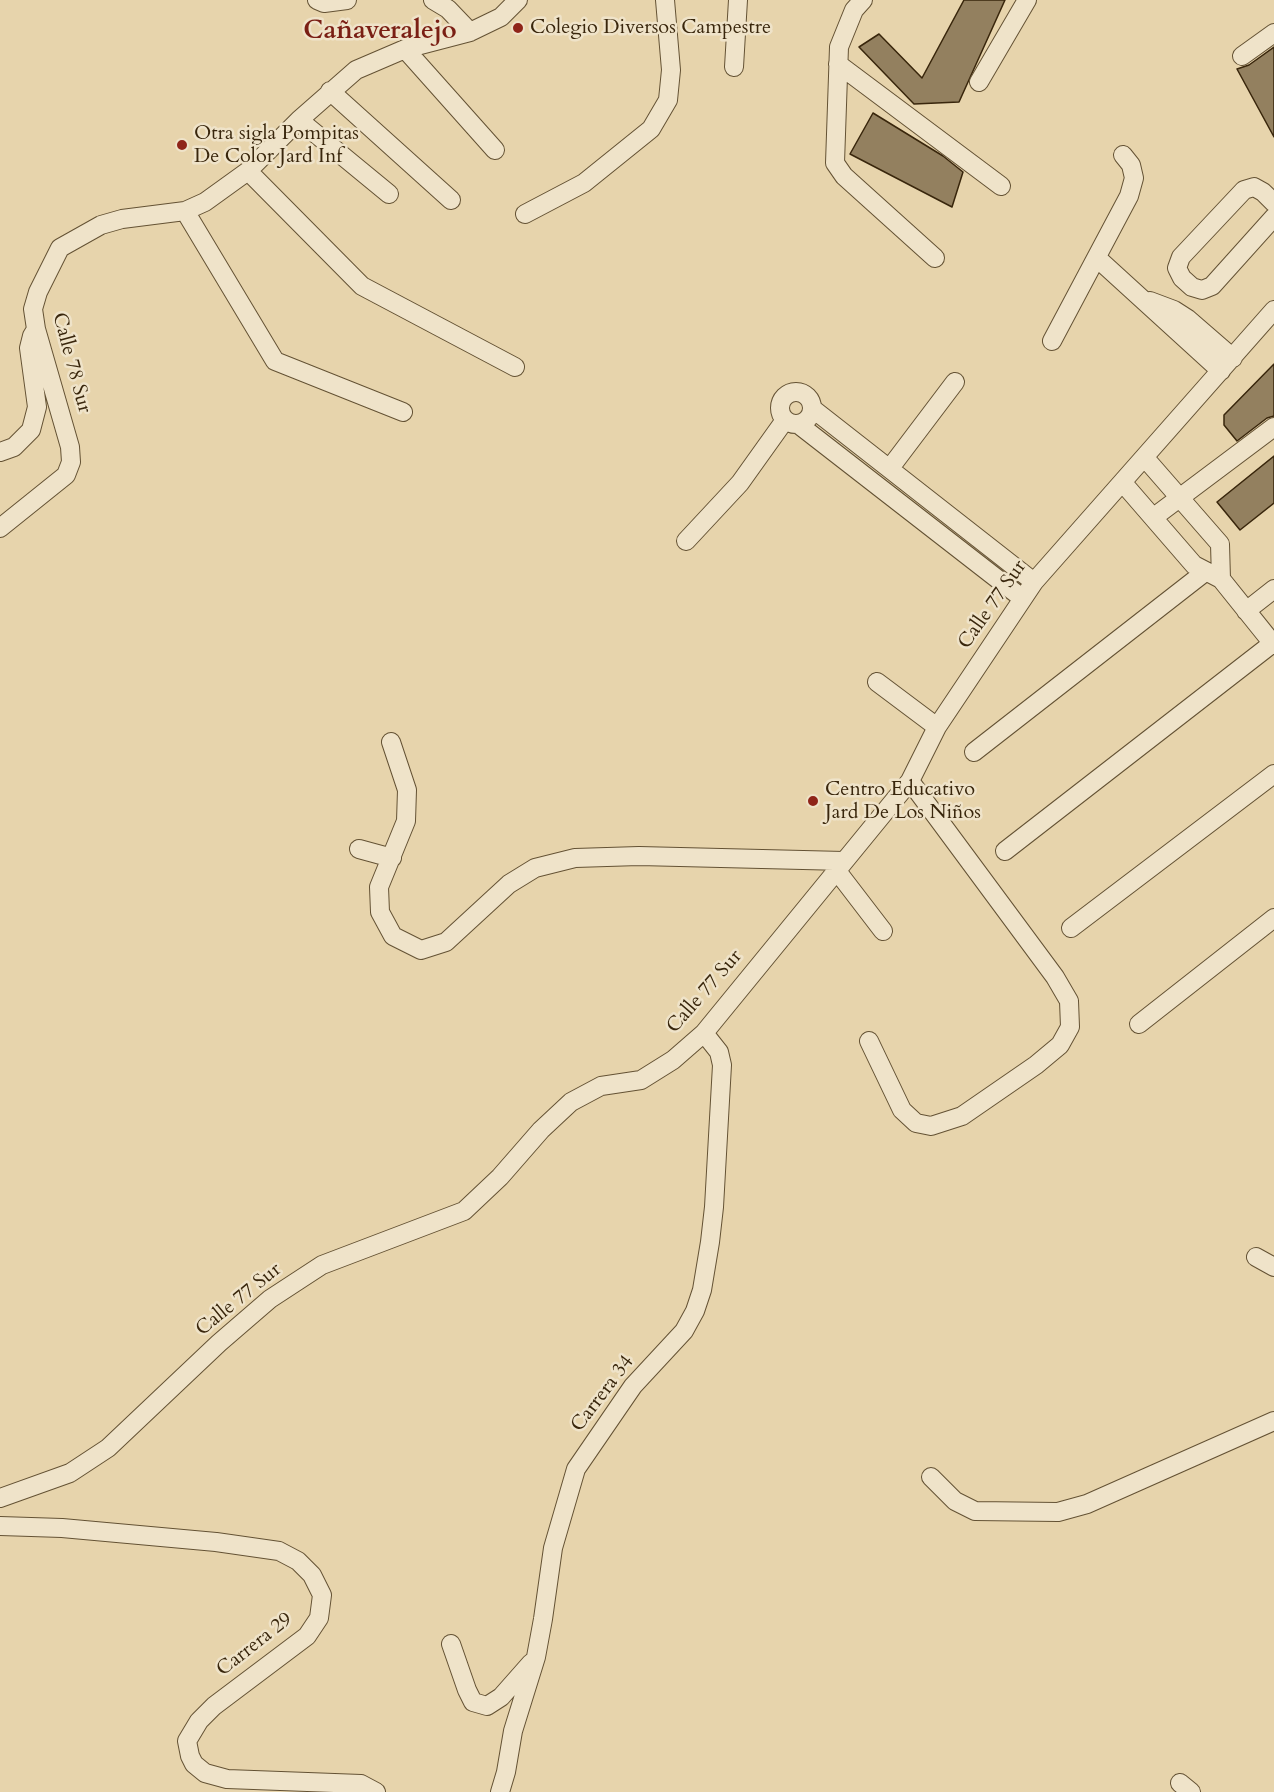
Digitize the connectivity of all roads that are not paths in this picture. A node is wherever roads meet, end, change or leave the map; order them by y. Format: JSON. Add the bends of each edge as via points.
{"nodes":[{"id":1,"x":317,"y":0,"type":"edge"},
{"id":2,"x":347,"y":0,"type":"edge"},
{"id":3,"x":433,"y":0,"type":"edge"},
{"id":4,"x":518,"y":0,"type":"edge"},
{"id":5,"x":665,"y":0,"type":"edge"},
{"id":6,"x":738,"y":0,"type":"edge"},
{"id":7,"x":863,"y":0,"type":"edge"},
{"id":8,"x":1027,"y":0,"type":"edge"},
{"id":9,"x":470,"y":32,"type":"junction"},
{"id":10,"x":1274,"y":33,"type":"edge"},
{"id":11,"x":405,"y":50,"type":"junction"},
{"id":12,"x":1242,"y":56,"type":"dead end"},
{"id":13,"x":838,"y":64,"type":"junction"},
{"id":14,"x":734,"y":67,"type":"dead end"},
{"id":15,"x":979,"y":82,"type":"dead end"},
{"id":16,"x":330,"y":92,"type":"junction"},
{"id":17,"x":299,"y":120,"type":"junction"},
{"id":18,"x":495,"y":150,"type":"dead end"},
{"id":19,"x":1123,"y":154,"type":"dead end"},
{"id":20,"x":248,"y":171,"type":"junction"},
{"id":21,"x":1001,"y":186,"type":"dead end"},
{"id":22,"x":388,"y":194,"type":"dead end"},
{"id":23,"x":452,"y":200,"type":"dead end"},
{"id":24,"x":1274,"y":203,"type":"edge"},
{"id":25,"x":185,"y":211,"type":"junction"},
{"id":26,"x":525,"y":214,"type":"dead end"},
{"id":27,"x":1274,"y":217,"type":"edge"},
{"id":28,"x":935,"y":258,"type":"dead end"},
{"id":29,"x":1097,"y":258,"type":"junction"},
{"id":30,"x":1274,"y":310,"type":"edge"},
{"id":31,"x":36,"y":329,"type":"junction"},
{"id":32,"x":1052,"y":340,"type":"dead end"},
{"id":33,"x":1227,"y":364,"type":"junction"},
{"id":34,"x":515,"y":367,"type":"dead end"},
{"id":35,"x":955,"y":382,"type":"dead end"},
{"id":36,"x":813,"y":409,"type":"junction"},
{"id":37,"x":403,"y":412,"type":"dead end"},
{"id":38,"x":792,"y":422,"type":"junction"},
{"id":39,"x":1274,"y":427,"type":"edge"},
{"id":40,"x":0,"y":452,"type":"edge"},
{"id":41,"x":1145,"y":458,"type":"junction"},
{"id":42,"x":890,"y":468,"type":"junction"},
{"id":43,"x":1124,"y":483,"type":"junction"},
{"id":44,"x":1180,"y":497,"type":"junction"},
{"id":45,"x":1154,"y":517,"type":"junction"},
{"id":46,"x":0,"y":528,"type":"edge"},
{"id":47,"x":686,"y":541,"type":"dead end"},
{"id":48,"x":1213,"y":575,"type":"junction"},
{"id":49,"x":1034,"y":582,"type":"junction"},
{"id":50,"x":1274,"y":589,"type":"edge"},
{"id":51,"x":1022,"y":598,"type":"junction"},
{"id":52,"x":1246,"y":611,"type":"junction"},
{"id":53,"x":1273,"y":644,"type":"edge"},
{"id":54,"x":877,"y":682,"type":"dead end"},
{"id":55,"x":937,"y":727,"type":"junction"},
{"id":56,"x":391,"y":742,"type":"dead end"},
{"id":57,"x":974,"y":752,"type":"dead end"},
{"id":58,"x":1274,"y":774,"type":"edge"},
{"id":59,"x":910,"y":781,"type":"junction"},
{"id":60,"x":359,"y":849,"type":"dead end"},
{"id":61,"x":1005,"y":851,"type":"dead end"},
{"id":62,"x":392,"y":858,"type":"junction"},
{"id":63,"x":841,"y":866,"type":"junction"},
{"id":64,"x":1274,"y":918,"type":"edge"},
{"id":65,"x":1071,"y":928,"type":"dead end"},
{"id":66,"x":883,"y":931,"type":"dead end"},
{"id":67,"x":1139,"y":1024,"type":"dead end"},
{"id":68,"x":704,"y":1033,"type":"junction"},
{"id":69,"x":869,"y":1041,"type":"dead end"},
{"id":70,"x":1256,"y":1257,"type":"dead end"},
{"id":71,"x":1274,"y":1267,"type":"edge"},
{"id":72,"x":1274,"y":1421,"type":"edge"},
{"id":73,"x":931,"y":1477,"type":"dead end"},
{"id":74,"x":0,"y":1498,"type":"edge"},
{"id":75,"x":0,"y":1526,"type":"edge"},
{"id":76,"x":451,"y":1644,"type":"dead end"},
{"id":77,"x":536,"y":1658,"type":"junction"},
{"id":78,"x":376,"y":1792,"type":"edge"},
{"id":79,"x":500,"y":1792,"type":"edge"}],
"edges":[{"from":1,"to":2,"type":"street"},
{"from":3,"to":9,"type":"street","via":[[448,9]]},
{"from":4,"to":9,"type":"street","name":"Calle 78 Sur","via":[[501,18]]},
{"from":5,"to":26,"type":"street","via":[[671,70],[668,100],[651,129],[584,183]]},
{"from":6,"to":14,"type":"street"},
{"from":7,"to":13,"type":"street","via":[[845,28]]},
{"from":8,"to":15,"type":"street"},
{"from":9,"to":11,"type":"street","name":"Calle 78 Sur"},
{"from":10,"to":12,"type":"street"},
{"from":11,"to":16,"type":"street","name":"Calle 78 Sur","via":[[356,70]]},
{"from":11,"to":18,"type":"street"},
{"from":13,"to":21,"type":"street"},
{"from":13,"to":28,"type":"street","via":[[835,163],[844,176]]},
{"from":16,"to":17,"type":"street","name":"Calle 78 Sur"},
{"from":16,"to":23,"type":"street"},
{"from":17,"to":20,"type":"street","name":"Calle 78 Sur"},
{"from":17,"to":22,"type":"street"},
{"from":19,"to":29,"type":"street","via":[[1134,178],[1129,196]]},
{"from":20,"to":25,"type":"street","name":"Calle 78 Sur","via":[[205,202]]},
{"from":20,"to":34,"type":"street","via":[[362,285]]},
{"from":24,"to":27,"type":"street","via":[[1254,187],[1244,190],[1181,257],[1177,268],[1182,278],[1202,290],[1212,286]]},
{"from":25,"to":31,"type":"street","name":"Calle 78 Sur","via":[[101,225],[60,248],[38,292],[33,309]]},
{"from":25,"to":37,"type":"street","via":[[275,361]]},
{"from":29,"to":32,"type":"street"},
{"from":29,"to":33,"type":"street","via":[[1143,299],[1188,319]]},
{"from":30,"to":33,"type":"street","name":"Calle 77 Sur"},
{"from":31,"to":40,"type":"street","via":[[29,348],[37,407],[31,430],[14,447]]},
{"from":31,"to":46,"type":"street","name":"Calle 78 Sur","via":[[71,462],[66,475]]},
{"from":33,"to":41,"type":"street","name":"Calle 77 Sur"},
{"from":35,"to":42,"type":"street"},
{"from":36,"to":38,"type":"street","via":[[805,422]]},
{"from":36,"to":38,"type":"street","via":[[806,394],[790,392],[780,405],[781,413]]},
{"from":36,"to":42,"type":"street"},
{"from":38,"to":47,"type":"street"},
{"from":38,"to":51,"type":"street"},
{"from":39,"to":44,"type":"street"},
{"from":41,"to":43,"type":"street","name":"Calle 77 Sur"},
{"from":41,"to":44,"type":"street"},
{"from":42,"to":49,"type":"street"},
{"from":43,"to":45,"type":"street"},
{"from":43,"to":49,"type":"street","name":"Calle 77 Sur"},
{"from":44,"to":45,"type":"street"},
{"from":44,"to":48,"type":"street","via":[[1220,544]]},
{"from":45,"to":48,"type":"street","via":[[1194,564]]},
{"from":48,"to":52,"type":"street"},
{"from":48,"to":57,"type":"street"},
{"from":49,"to":51,"type":"street","name":"Calle 77 Sur"},
{"from":50,"to":52,"type":"street"},
{"from":51,"to":55,"type":"street","name":"Calle 77 Sur"},
{"from":52,"to":53,"type":"street"},
{"from":53,"to":61,"type":"street"},
{"from":54,"to":55,"type":"street"},
{"from":55,"to":59,"type":"street","name":"Calle 77 Sur"},
{"from":56,"to":62,"type":"street","via":[[407,790],[406,821]]},
{"from":58,"to":65,"type":"street"},
{"from":59,"to":63,"type":"street","name":"Calle 77 Sur"},
{"from":59,"to":69,"type":"street","via":[[1055,977],[1069,1001],[1070,1027],[1060,1045],[1036,1065],[962,1116],[932,1126],[916,1123],[902,1110]]},
{"from":60,"to":62,"type":"street"},
{"from":62,"to":63,"type":"street","via":[[379,887],[380,912],[393,936],[421,950],[446,942],[509,884],[535,868],[575,858],[639,856]]},
{"from":63,"to":66,"type":"street"},
{"from":63,"to":68,"type":"street","name":"Calle 77 Sur"},
{"from":64,"to":67,"type":"street"},
{"from":68,"to":74,"type":"street","name":"Calle 77 Sur","via":[[673,1060],[641,1080],[602,1086],[571,1102],[464,1211],[322,1265],[270,1299],[89,1461],[70,1473]]},
{"from":68,"to":77,"type":"street","name":"Carrera 34","via":[[719,1052],[722,1065],[714,1207],[702,1290],[684,1331],[633,1386],[576,1469],[553,1548]]},
{"from":70,"to":71,"type":"street"},
{"from":72,"to":73,"type":"street","via":[[1087,1504],[1058,1512],[975,1511],[955,1501]]},
{"from":75,"to":78,"type":"street","name":"Carrera 29","via":[[216,1542],[279,1551],[298,1561],[312,1575],[322,1595],[319,1618],[307,1636],[199,1721],[187,1741],[190,1756],[205,1773],[226,1779],[361,1784]]},
{"from":76,"to":77,"type":"street","via":[[473,1702],[487,1706],[501,1697]]},
{"from":77,"to":79,"type":"street","name":"Carrera 34","via":[[513,1731]]}]}
